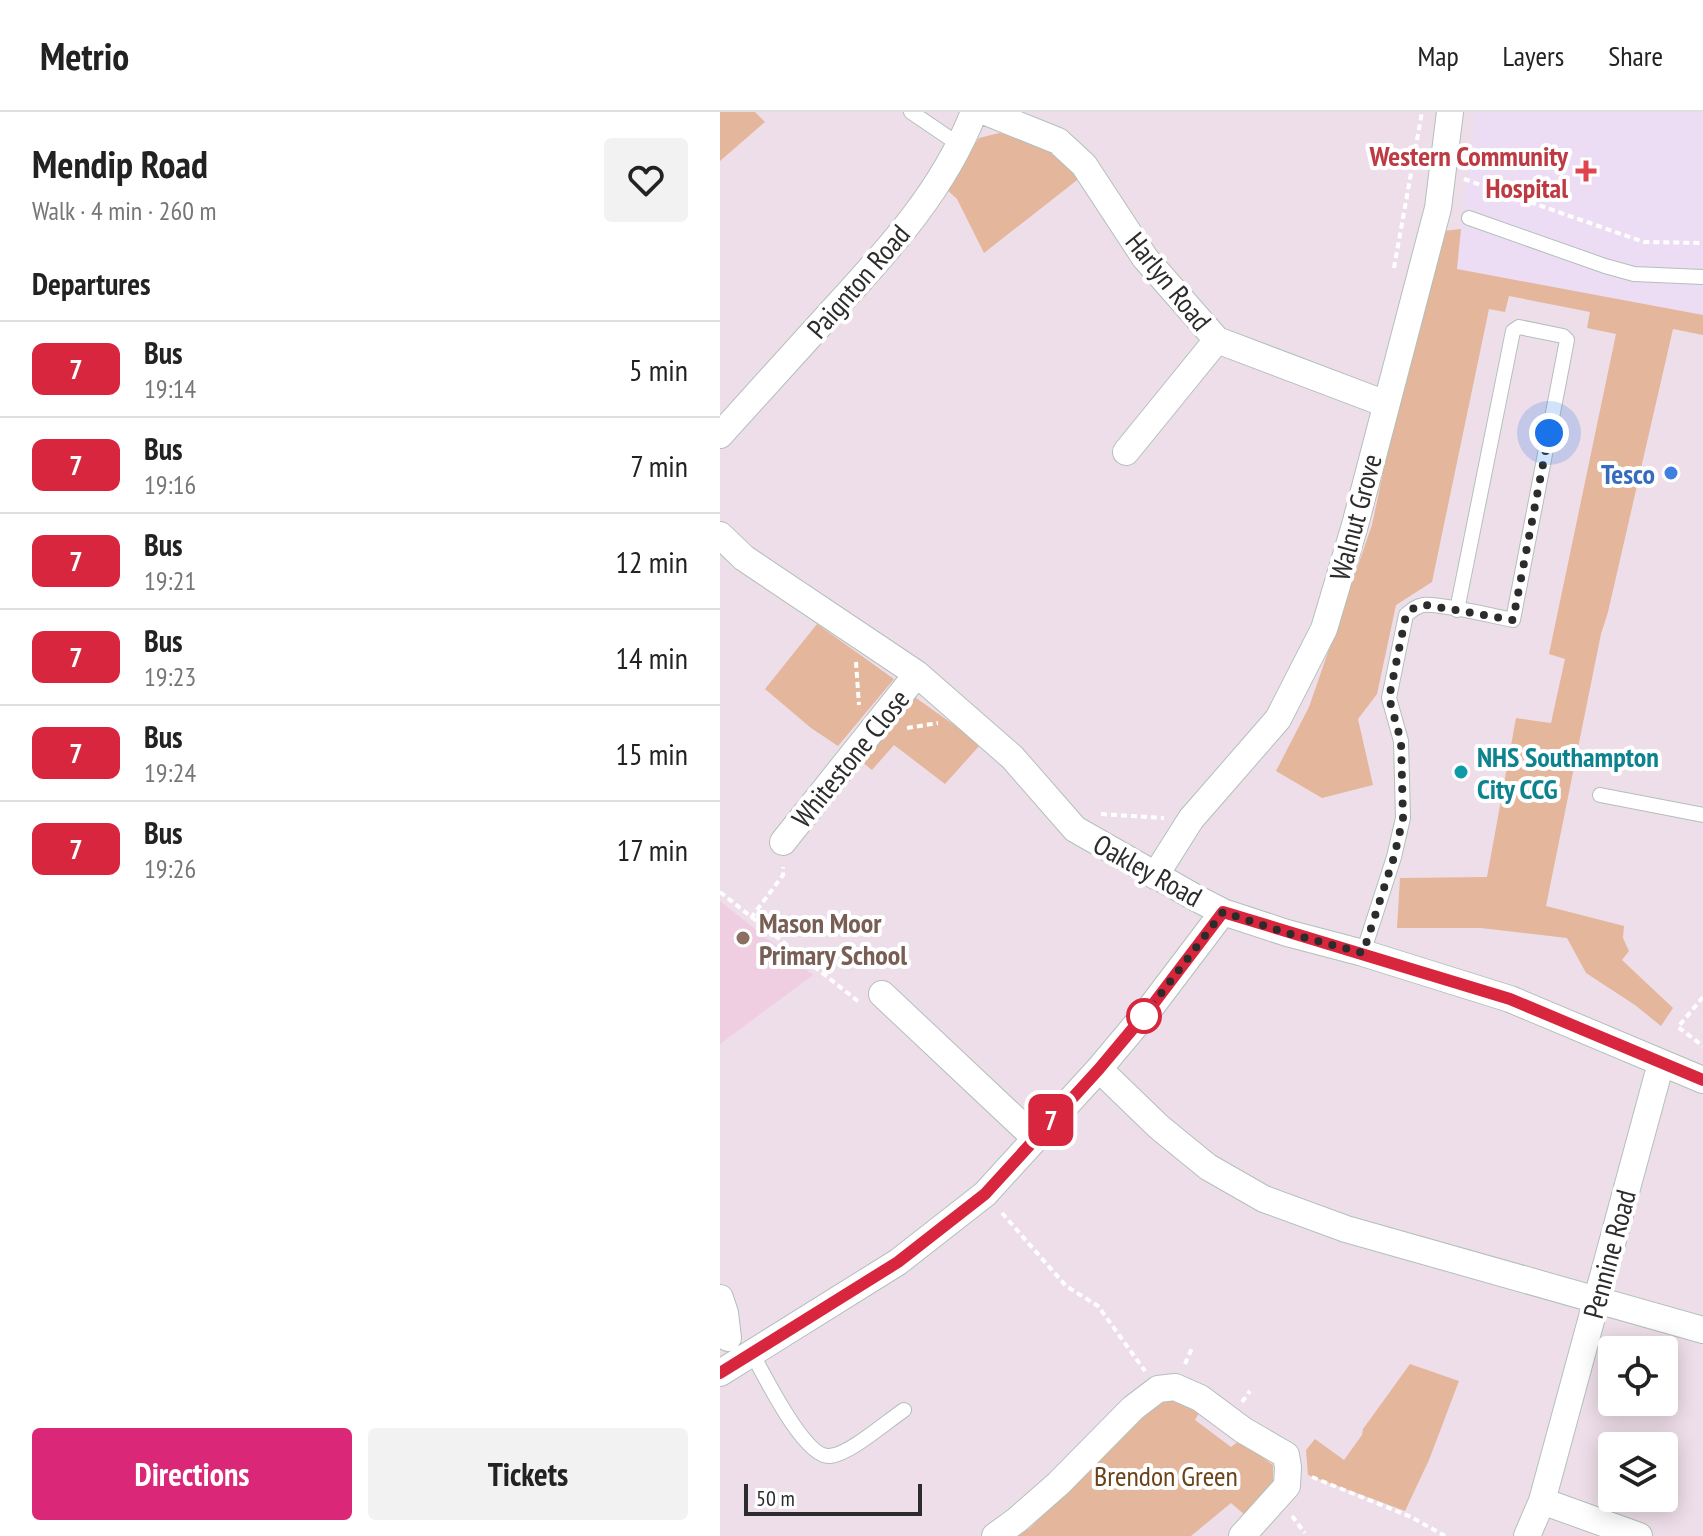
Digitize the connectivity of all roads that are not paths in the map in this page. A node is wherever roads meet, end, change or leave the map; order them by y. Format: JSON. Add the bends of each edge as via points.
{"nodes":[{"id":1,"x":911,"y":112,"type":"edge"},
{"id":2,"x":974,"y":112,"type":"edge"},
{"id":3,"x":986,"y":112,"type":"edge"},
{"id":4,"x":1450,"y":112,"type":"edge"},
{"id":5,"x":961,"y":146,"type":"junction"},
{"id":6,"x":1469,"y":218,"type":"dead end"},
{"id":7,"x":1703,"y":277,"type":"edge"},
{"id":8,"x":1217,"y":340,"type":"junction"},
{"id":9,"x":1386,"y":404,"type":"junction"},
{"id":10,"x":720,"y":435,"type":"edge"},
{"id":11,"x":1126,"y":452,"type":"dead end"},
{"id":12,"x":720,"y":535,"type":"edge"},
{"id":13,"x":1457,"y":610,"type":"junction"},
{"id":14,"x":917,"y":674,"type":"junction"},
{"id":15,"x":1600,"y":795,"type":"dead end"},
{"id":16,"x":1703,"y":815,"type":"edge"},
{"id":17,"x":783,"y":842,"type":"road end"},
{"id":18,"x":1155,"y":876,"type":"junction"},
{"id":19,"x":1223,"y":912,"type":"junction"},
{"id":20,"x":1363,"y":953,"type":"junction"},
{"id":21,"x":882,"y":994,"type":"road end"},
{"id":22,"x":1661,"y":1063,"type":"junction"},
{"id":23,"x":1099,"y":1069,"type":"junction"},
{"id":24,"x":1703,"y":1080,"type":"edge"},
{"id":25,"x":1035,"y":1138,"type":"junction"},
{"id":26,"x":720,"y":1298,"type":"edge"},
{"id":27,"x":1597,"y":1300,"type":"junction"},
{"id":28,"x":1703,"y":1330,"type":"edge"},
{"id":29,"x":724,"y":1337,"type":"edge"},
{"id":30,"x":738,"y":1363,"type":"edge"},
{"id":31,"x":904,"y":1410,"type":"dead end"},
{"id":32,"x":1542,"y":1501,"type":"junction"},
{"id":33,"x":995,"y":1536,"type":"edge"},
{"id":34,"x":1242,"y":1536,"type":"edge"},
{"id":35,"x":1527,"y":1536,"type":"edge"},
{"id":36,"x":1639,"y":1536,"type":"edge"}],
"edges":[{"from":1,"to":5,"type":"lane"},
{"from":2,"to":5,"type":"street","name":"Paignton Road"},
{"from":3,"to":8,"type":"street","name":"Harlyn Road","via":[[1058,141],[1084,165],[1145,258]]},
{"from":4,"to":9,"type":"street","name":"Walnut Grove","via":[[1438,208]]},
{"from":5,"to":10,"type":"street","name":"Paignton Road","via":[[900,236]]},
{"from":6,"to":7,"type":"lane","via":[[1634,274]]},
{"from":8,"to":9,"type":"street","name":"Harlyn Road"},
{"from":8,"to":11,"type":"street"},
{"from":9,"to":18,"type":"street","name":"Walnut Grove","via":[[1324,629],[1278,719],[1191,819]]},
{"from":12,"to":14,"type":"street","name":"Oakley Road","via":[[744,558]]},
{"from":13,"to":13,"type":"lane","via":[[1513,620],[1567,340],[1563,336],[1519,327],[1513,331]]},
{"from":13,"to":20,"type":"lane","via":[[1426,605],[1406,615],[1389,698],[1401,741],[1403,818]]},
{"from":14,"to":17,"type":"street","name":"Whitestone Close"},
{"from":14,"to":18,"type":"street","name":"Oakley Road","via":[[1012,757],[1075,829]]},
{"from":15,"to":16,"type":"lane"},
{"from":18,"to":19,"type":"street","name":"Oakley Road"},
{"from":19,"to":20,"type":"street","name":"Oakley Road"},
{"from":19,"to":23,"type":"street"},
{"from":20,"to":22,"type":"street","name":"Oakley Road","via":[[1510,999]]},
{"from":21,"to":25,"type":"street"},
{"from":22,"to":24,"type":"street","name":"Oakley Road"},
{"from":22,"to":27,"type":"street","name":"Pennine Road"},
{"from":23,"to":25,"type":"street"},
{"from":23,"to":27,"type":"street","via":[[1208,1167],[1264,1199],[1346,1229]]},
{"from":25,"to":30,"type":"street","via":[[985,1194],[898,1262]]},
{"from":26,"to":29,"type":"street"},
{"from":27,"to":28,"type":"street"},
{"from":27,"to":32,"type":"street","name":"Pennine Road"},
{"from":29,"to":30,"type":"street"},
{"from":30,"to":31,"type":"lane","via":[[816,1453],[829,1456],[847,1448]]},
{"from":32,"to":35,"type":"street","name":"Pennine Road"},
{"from":32,"to":36,"type":"street"},
{"from":33,"to":34,"type":"street","via":[[1058,1484],[1133,1408],[1158,1389],[1175,1387],[1286,1455],[1287,1486]]}]}
